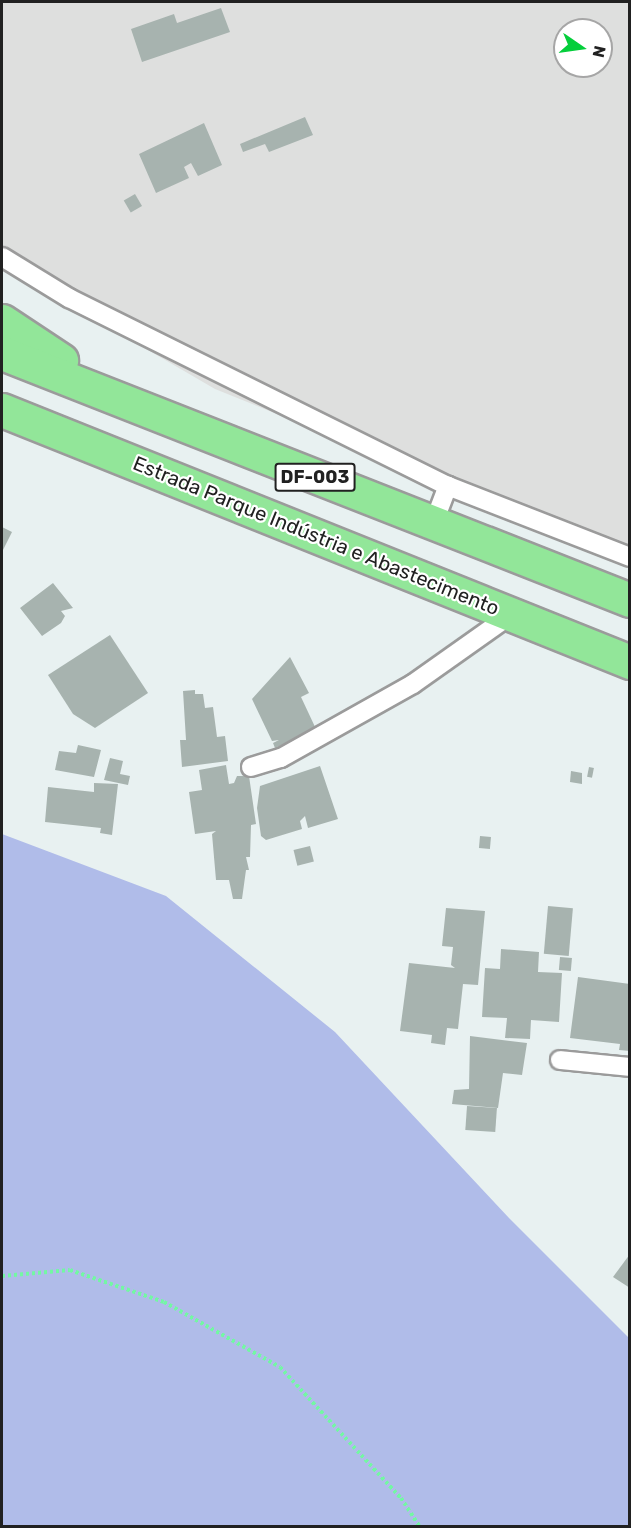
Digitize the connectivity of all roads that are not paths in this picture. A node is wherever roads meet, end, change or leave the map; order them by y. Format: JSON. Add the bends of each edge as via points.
{"nodes":[{"id":1,"x":2,"y":256,"type":"edge"},
{"id":2,"x":2,"y":321,"type":"edge"},
{"id":3,"x":2,"y":353,"type":"edge"},
{"id":4,"x":2,"y":410,"type":"edge"},
{"id":5,"x":147,"y":413,"type":"junction"},
{"id":6,"x":448,"y":486,"type":"junction"},
{"id":7,"x":434,"y":522,"type":"junction"},
{"id":8,"x":630,"y":557,"type":"edge"},
{"id":9,"x":630,"y":600,"type":"edge"},
{"id":10,"x":512,"y":614,"type":"junction"},
{"id":11,"x":630,"y":662,"type":"edge"},
{"id":12,"x":251,"y":767,"type":"dead end"},
{"id":13,"x":560,"y":1060,"type":"dead end"},
{"id":14,"x":630,"y":1067,"type":"edge"}],
"edges":[{"from":1,"to":6,"type":"street","via":[[79,303]]},
{"from":2,"to":5,"type":"highway"},
{"from":3,"to":5,"type":"highway","number":"DF-003"},
{"from":4,"to":10,"type":"highway","name":"Estrada Parque Indústria e Abastecimento","number":"DF-003"},
{"from":5,"to":7,"type":"highway","number":"DF-003"},
{"from":6,"to":7,"type":"street"},
{"from":6,"to":8,"type":"street"},
{"from":7,"to":9,"type":"highway","number":"DF-003"},
{"from":10,"to":11,"type":"highway","name":"Estrada Parque Indústria e Abastecimento","number":"DF-003"},
{"from":10,"to":12,"type":"street","via":[[413,684],[280,758]]},
{"from":13,"to":14,"type":"street"}]}
